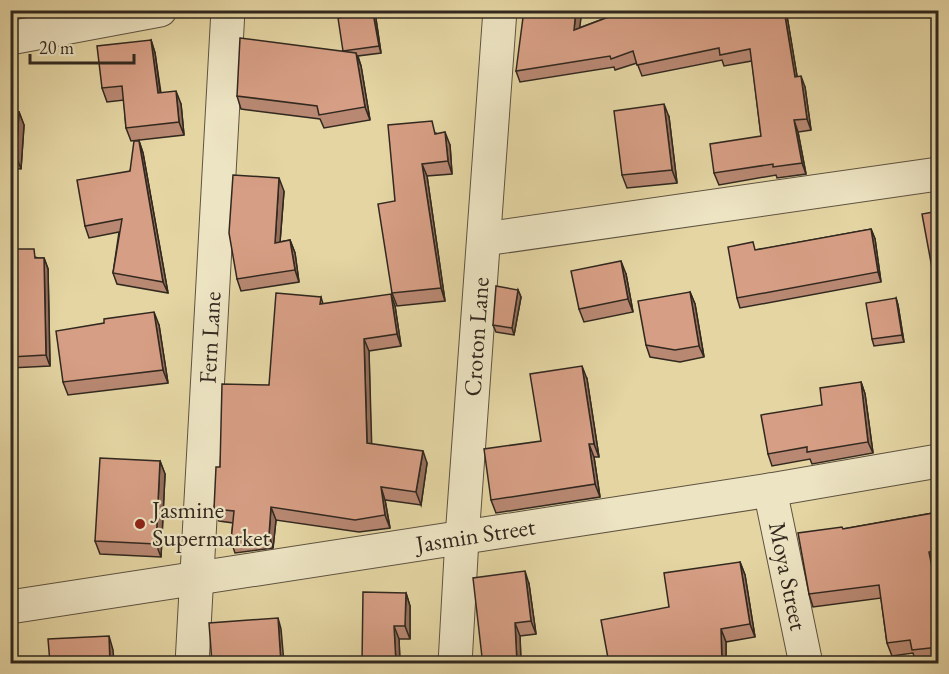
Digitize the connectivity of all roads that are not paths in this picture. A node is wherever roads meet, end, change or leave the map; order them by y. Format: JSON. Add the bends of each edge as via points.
{"nodes":[{"id":1,"x":159,"y":10,"type":"edge"},
{"id":2,"x":228,"y":10,"type":"edge"},
{"id":3,"x":500,"y":10,"type":"edge"},
{"id":4,"x":10,"y":38,"type":"edge"},
{"id":5,"x":939,"y":174,"type":"edge"},
{"id":6,"x":485,"y":239,"type":"junction"},
{"id":7,"x":939,"y":461,"type":"edge"},
{"id":8,"x":770,"y":490,"type":"junction"},
{"id":9,"x":462,"y":538,"type":"junction"},
{"id":10,"x":197,"y":578,"type":"junction"},
{"id":11,"x":10,"y":607,"type":"edge"},
{"id":12,"x":192,"y":663,"type":"edge"},
{"id":13,"x":455,"y":663,"type":"edge"},
{"id":14,"x":806,"y":663,"type":"edge"}],
"edges":[{"from":1,"to":4,"type":"street"},
{"from":2,"to":10,"type":"street","name":"Fern Lane"},
{"from":3,"to":6,"type":"street","name":"Croton Lane"},
{"from":5,"to":6,"type":"street"},
{"from":6,"to":9,"type":"street","name":"Croton Lane"},
{"from":7,"to":8,"type":"street","name":"Jasmin Street"},
{"from":8,"to":9,"type":"street","name":"Jasmin Street"},
{"from":8,"to":14,"type":"street","name":"Moya Street"},
{"from":9,"to":10,"type":"street","name":"Jasmin Street"},
{"from":9,"to":13,"type":"street","name":"Croton Lane"},
{"from":10,"to":11,"type":"street","name":"Jasmin Street"},
{"from":10,"to":12,"type":"street","name":"Fern Lane"}]}
